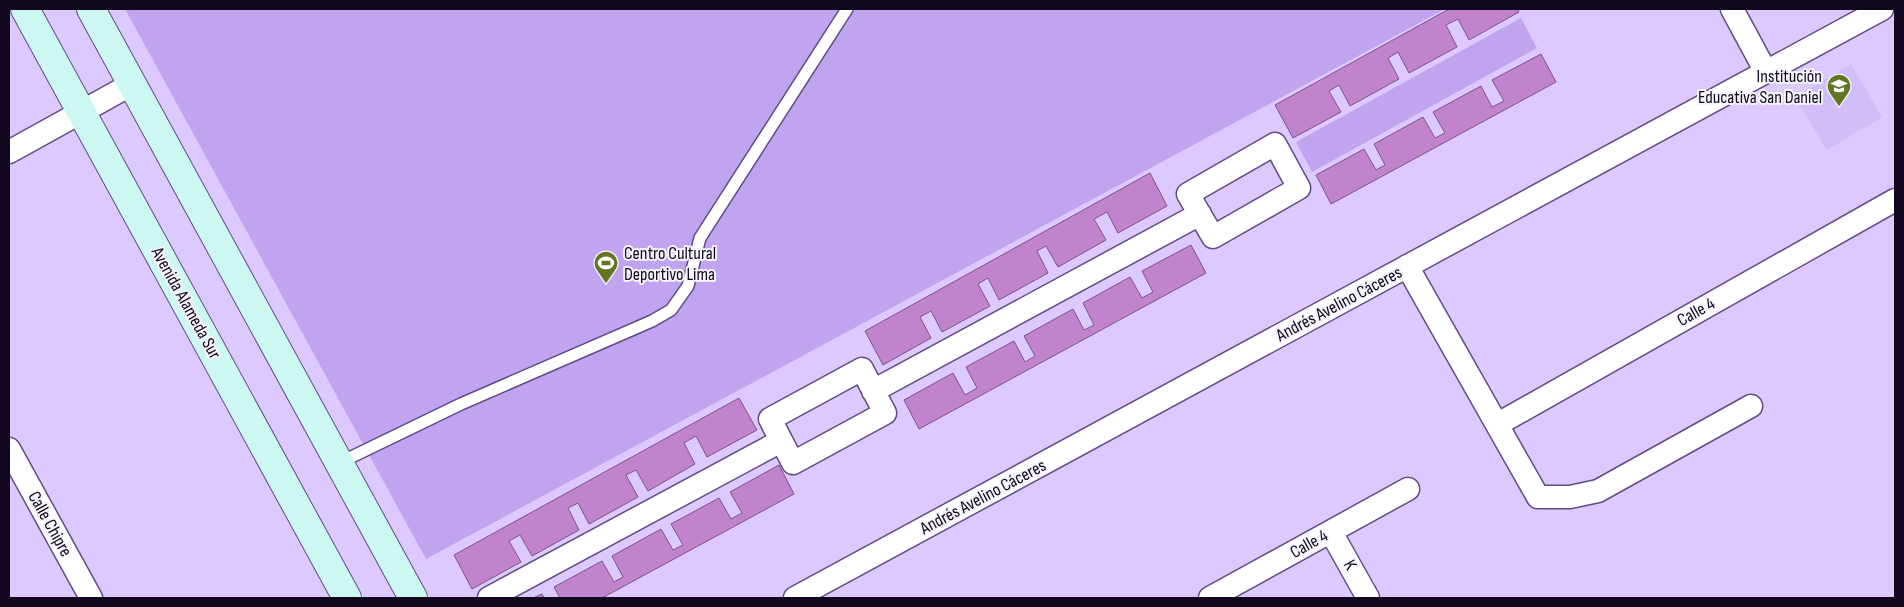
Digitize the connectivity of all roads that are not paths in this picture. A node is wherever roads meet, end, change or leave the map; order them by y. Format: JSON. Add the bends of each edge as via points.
{"nodes":[{"id":1,"x":25,"y":9,"type":"edge"},
{"id":2,"x":91,"y":9,"type":"edge"},
{"id":3,"x":847,"y":9,"type":"edge"},
{"id":4,"x":1732,"y":9,"type":"edge"},
{"id":5,"x":1882,"y":9,"type":"edge"},
{"id":6,"x":1766,"y":72,"type":"junction"},
{"id":7,"x":132,"y":84,"type":"junction"},
{"id":8,"x":82,"y":113,"type":"junction"},
{"id":9,"x":9,"y":152,"type":"edge"},
{"id":10,"x":1895,"y":200,"type":"edge"},
{"id":11,"x":1200,"y":214,"type":"junction"},
{"id":12,"x":1407,"y":266,"type":"junction"},
{"id":13,"x":874,"y":391,"type":"junction"},
{"id":14,"x":1751,"y":406,"type":"dead end"},
{"id":15,"x":1498,"y":424,"type":"junction"},
{"id":16,"x":781,"y":441,"type":"junction"},
{"id":17,"x":9,"y":449,"type":"edge"},
{"id":18,"x":340,"y":463,"type":"junction"},
{"id":19,"x":1408,"y":489,"type":"dead end"},
{"id":20,"x":1331,"y":532,"type":"junction"},
{"id":21,"x":90,"y":598,"type":"edge"},
{"id":22,"x":347,"y":598,"type":"edge"},
{"id":23,"x":413,"y":598,"type":"edge"},
{"id":24,"x":489,"y":598,"type":"edge"},
{"id":25,"x":795,"y":598,"type":"edge"},
{"id":26,"x":1210,"y":598,"type":"edge"},
{"id":27,"x":1368,"y":598,"type":"edge"}],
"edges":[{"from":1,"to":8,"type":"main road","name":"Avenida Alameda Sur"},
{"from":2,"to":7,"type":"main road"},
{"from":3,"to":18,"type":"lane","via":[[700,238],[688,286],[671,310],[461,404]]},
{"from":4,"to":6,"type":"street"},
{"from":5,"to":6,"type":"street","name":"Andrés Avelino Cáceres"},
{"from":6,"to":12,"type":"street","name":"Andrés Avelino Cáceres"},
{"from":7,"to":8,"type":"street"},
{"from":7,"to":18,"type":"main road"},
{"from":8,"to":9,"type":"street"},
{"from":8,"to":22,"type":"main road","name":"Avenida Alameda Sur"},
{"from":10,"to":15,"type":"street","name":"Calle 4"},
{"from":11,"to":11,"type":"street","via":[[1213,237],[1299,188],[1275,144],[1188,194]]},
{"from":11,"to":13,"type":"street"},
{"from":12,"to":15,"type":"street"},
{"from":12,"to":25,"type":"street","name":"Andrés Avelino Cáceres"},
{"from":13,"to":16,"type":"street","via":[[885,413],[793,463]]},
{"from":13,"to":16,"type":"street","via":[[862,369],[770,419]]},
{"from":14,"to":15,"type":"street","via":[[1598,490],[1570,497],[1538,498]]},
{"from":16,"to":24,"type":"street"},
{"from":17,"to":21,"type":"street","name":"Calle Chipre"},
{"from":18,"to":23,"type":"main road"},
{"from":19,"to":20,"type":"street","name":"Calle 4"},
{"from":20,"to":26,"type":"street","name":"Calle 4"},
{"from":20,"to":27,"type":"street","name":"K"}]}
